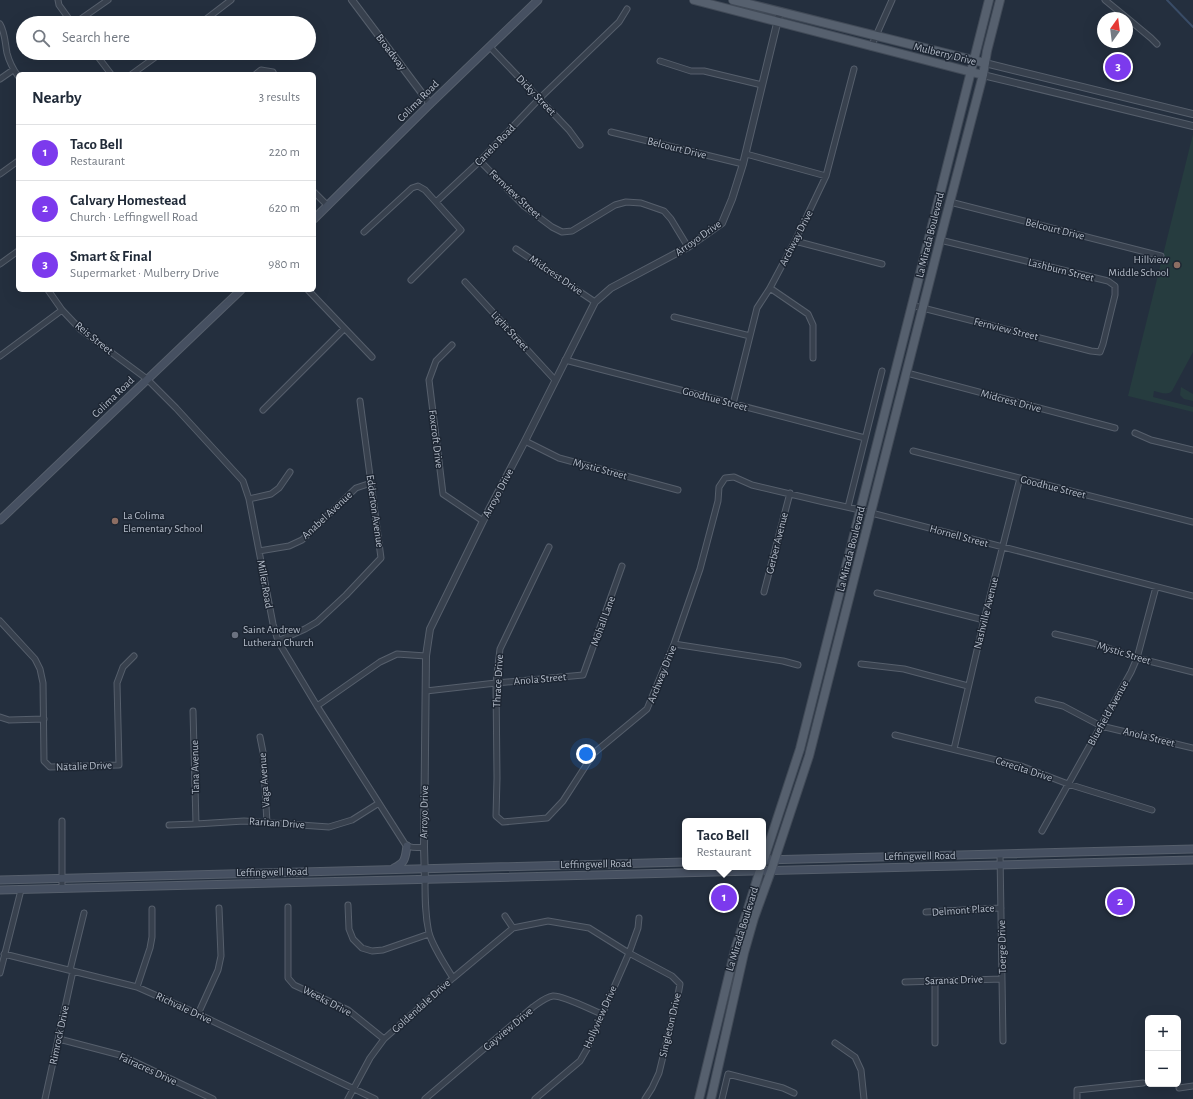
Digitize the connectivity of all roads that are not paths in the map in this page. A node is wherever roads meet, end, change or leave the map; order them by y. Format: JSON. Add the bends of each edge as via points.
{"nodes":[{"id":1,"x":58,"y":0,"type":"edge"},
{"id":2,"x":108,"y":0,"type":"edge"},
{"id":3,"x":231,"y":0,"type":"edge"},
{"id":4,"x":352,"y":0,"type":"edge"},
{"id":5,"x":538,"y":0,"type":"edge"},
{"id":6,"x":694,"y":0,"type":"edge"},
{"id":7,"x":733,"y":0,"type":"edge"},
{"id":8,"x":892,"y":0,"type":"edge"},
{"id":9,"x":989,"y":0,"type":"edge"},
{"id":10,"x":1000,"y":0,"type":"edge"},
{"id":11,"x":1105,"y":0,"type":"edge"},
{"id":12,"x":627,"y":9,"type":"dead end"},
{"id":13,"x":780,"y":11,"type":"junction"},
{"id":14,"x":1120,"y":12,"type":"edge"},
{"id":15,"x":68,"y":16,"type":"edge"},
{"id":16,"x":84,"y":16,"type":"edge"},
{"id":17,"x":210,"y":16,"type":"edge"},
{"id":18,"x":778,"y":22,"type":"junction"},
{"id":19,"x":1133,"y":23,"type":"edge"},
{"id":20,"x":0,"y":24,"type":"edge"},
{"id":21,"x":876,"y":36,"type":"junction"},
{"id":22,"x":1157,"y":44,"type":"dead end"},
{"id":23,"x":490,"y":47,"type":"junction"},
{"id":24,"x":871,"y":47,"type":"junction"},
{"id":25,"x":100,"y":60,"type":"edge"},
{"id":26,"x":151,"y":60,"type":"edge"},
{"id":27,"x":974,"y":60,"type":"junction"},
{"id":28,"x":660,"y":61,"type":"dead end"},
{"id":29,"x":985,"y":63,"type":"junction"},
{"id":30,"x":854,"y":69,"type":"dead end"},
{"id":31,"x":13,"y":70,"type":"junction"},
{"id":32,"x":109,"y":72,"type":"edge"},
{"id":33,"x":135,"y":72,"type":"edge"},
{"id":34,"x":258,"y":72,"type":"edge"},
{"id":35,"x":272,"y":72,"type":"edge"},
{"id":36,"x":970,"y":72,"type":"junction"},
{"id":37,"x":16,"y":74,"type":"edge"},
{"id":38,"x":983,"y":75,"type":"junction"},
{"id":39,"x":0,"y":79,"type":"edge"},
{"id":40,"x":762,"y":85,"type":"junction"},
{"id":41,"x":540,"y":98,"type":"junction"},
{"id":42,"x":430,"y":104,"type":"junction"},
{"id":43,"x":1193,"y":114,"type":"edge"},
{"id":44,"x":1193,"y":126,"type":"edge"},
{"id":45,"x":611,"y":132,"type":"dead end"},
{"id":46,"x":580,"y":145,"type":"dead end"},
{"id":47,"x":746,"y":154,"type":"junction"},
{"id":48,"x":480,"y":161,"type":"junction"},
{"id":49,"x":16,"y":162,"type":"edge"},
{"id":50,"x":743,"y":164,"type":"junction"},
{"id":51,"x":0,"y":174,"type":"edge"},
{"id":52,"x":826,"y":176,"type":"junction"},
{"id":53,"x":316,"y":194,"type":"edge"},
{"id":54,"x":436,"y":202,"type":"junction"},
{"id":55,"x":950,"y":202,"type":"junction"},
{"id":56,"x":328,"y":206,"type":"junction"},
{"id":57,"x":316,"y":218,"type":"edge"},
{"id":58,"x":364,"y":232,"type":"dead end"},
{"id":59,"x":940,"y":240,"type":"junction"},
{"id":60,"x":795,"y":241,"type":"junction"},
{"id":61,"x":688,"y":247,"type":"junction"},
{"id":62,"x":516,"y":249,"type":"dead end"},
{"id":63,"x":16,"y":252,"type":"edge"},
{"id":64,"x":1161,"y":256,"type":"dead end"},
{"id":65,"x":0,"y":264,"type":"edge"},
{"id":66,"x":882,"y":264,"type":"dead end"},
{"id":67,"x":411,"y":280,"type":"dead end"},
{"id":68,"x":465,"y":282,"type":"dead end"},
{"id":69,"x":770,"y":288,"type":"junction"},
{"id":70,"x":49,"y":292,"type":"edge"},
{"id":71,"x":239,"y":292,"type":"edge"},
{"id":72,"x":310,"y":292,"type":"edge"},
{"id":73,"x":595,"y":302,"type":"junction"},
{"id":74,"x":911,"y":306,"type":"junction"},
{"id":75,"x":923,"y":308,"type":"junction"},
{"id":76,"x":62,"y":310,"type":"junction"},
{"id":77,"x":674,"y":317,"type":"dead end"},
{"id":78,"x":344,"y":329,"type":"junction"},
{"id":79,"x":750,"y":336,"type":"junction"},
{"id":80,"x":452,"y":345,"type":"dead end"},
{"id":81,"x":1100,"y":352,"type":"joint"},
{"id":82,"x":0,"y":356,"type":"edge"},
{"id":83,"x":372,"y":357,"type":"dead end"},
{"id":84,"x":813,"y":358,"type":"dead end"},
{"id":85,"x":565,"y":360,"type":"junction"},
{"id":86,"x":882,"y":371,"type":"dead end"},
{"id":87,"x":907,"y":374,"type":"junction"},
{"id":88,"x":148,"y":379,"type":"junction"},
{"id":89,"x":555,"y":380,"type":"junction"},
{"id":90,"x":360,"y":402,"type":"dead end"},
{"id":91,"x":733,"y":404,"type":"junction"},
{"id":92,"x":263,"y":410,"type":"dead end"},
{"id":93,"x":1115,"y":428,"type":"dead end"},
{"id":94,"x":1135,"y":433,"type":"dead end"},
{"id":95,"x":865,"y":438,"type":"junction"},
{"id":96,"x":525,"y":441,"type":"junction"},
{"id":97,"x":1193,"y":450,"type":"edge"},
{"id":98,"x":913,"y":451,"type":"dead end"},
{"id":99,"x":290,"y":472,"type":"dead end"},
{"id":100,"x":725,"y":478,"type":"joint"},
{"id":101,"x":1020,"y":478,"type":"junction"},
{"id":102,"x":371,"y":483,"type":"junction"},
{"id":103,"x":678,"y":490,"type":"dead end"},
{"id":104,"x":790,"y":493,"type":"junction"},
{"id":105,"x":249,"y":499,"type":"junction"},
{"id":106,"x":848,"y":507,"type":"junction"},
{"id":107,"x":860,"y":510,"type":"junction"},
{"id":108,"x":872,"y":513,"type":"junction"},
{"id":109,"x":1,"y":517,"type":"edge"},
{"id":110,"x":483,"y":521,"type":"junction"},
{"id":111,"x":1193,"y":522,"type":"edge"},
{"id":112,"x":549,"y":547,"type":"dead end"},
{"id":113,"x":1003,"y":548,"type":"junction"},
{"id":114,"x":259,"y":551,"type":"junction"},
{"id":115,"x":622,"y":566,"type":"dead end"},
{"id":116,"x":1156,"y":587,"type":"junction"},
{"id":117,"x":764,"y":592,"type":"dead end"},
{"id":118,"x":876,"y":593,"type":"dead end"},
{"id":119,"x":1193,"y":596,"type":"edge"},
{"id":120,"x":984,"y":620,"type":"junction"},
{"id":121,"x":0,"y":621,"type":"edge"},
{"id":122,"x":1055,"y":634,"type":"dead end"},
{"id":123,"x":278,"y":641,"type":"junction"},
{"id":124,"x":674,"y":644,"type":"junction"},
{"id":125,"x":134,"y":656,"type":"dead end"},
{"id":126,"x":426,"y":656,"type":"junction"},
{"id":127,"x":1138,"y":658,"type":"junction"},
{"id":128,"x":861,"y":664,"type":"dead end"},
{"id":129,"x":798,"y":665,"type":"dead end"},
{"id":130,"x":1193,"y":672,"type":"edge"},
{"id":131,"x":583,"y":675,"type":"joint"},
{"id":132,"x":496,"y":683,"type":"junction"},
{"id":133,"x":968,"y":686,"type":"junction"},
{"id":134,"x":426,"y":691,"type":"junction"},
{"id":135,"x":1038,"y":700,"type":"dead end"},
{"id":136,"x":317,"y":706,"type":"junction"},
{"id":137,"x":193,"y":711,"type":"dead end"},
{"id":138,"x":0,"y":717,"type":"edge"},
{"id":139,"x":44,"y":718,"type":"junction"},
{"id":140,"x":1101,"y":726,"type":"junction"},
{"id":141,"x":894,"y":735,"type":"dead end"},
{"id":142,"x":260,"y":737,"type":"dead end"},
{"id":143,"x":1193,"y":748,"type":"edge"},
{"id":144,"x":954,"y":749,"type":"junction"},
{"id":145,"x":1068,"y":784,"type":"junction"},
{"id":146,"x":379,"y":803,"type":"junction"},
{"id":147,"x":1152,"y":810,"type":"dead end"},
{"id":148,"x":62,"y":821,"type":"dead end"},
{"id":149,"x":504,"y":822,"type":"joint"},
{"id":150,"x":267,"y":823,"type":"junction"},
{"id":151,"x":196,"y":824,"type":"junction"},
{"id":152,"x":169,"y":825,"type":"dead end"},
{"id":153,"x":1042,"y":831,"type":"dead end"},
{"id":154,"x":407,"y":846,"type":"junction"},
{"id":155,"x":424,"y":847,"type":"junction"},
{"id":156,"x":1193,"y":849,"type":"edge"},
{"id":157,"x":766,"y":852,"type":"edge"},
{"id":158,"x":1000,"y":854,"type":"junction"},
{"id":159,"x":775,"y":859,"type":"junction"},
{"id":160,"x":1193,"y":860,"type":"edge"},
{"id":161,"x":682,"y":862,"type":"edge"},
{"id":162,"x":766,"y":862,"type":"edge"},
{"id":163,"x":1000,"y":865,"type":"junction"},
{"id":164,"x":766,"y":867,"type":"edge"},
{"id":165,"x":682,"y":868,"type":"edge"},
{"id":166,"x":392,"y":869,"type":"junction"},
{"id":167,"x":425,"y":869,"type":"junction"},
{"id":168,"x":760,"y":870,"type":"edge"},
{"id":169,"x":771,"y":871,"type":"junction"},
{"id":170,"x":62,"y":878,"type":"junction"},
{"id":171,"x":0,"y":880,"type":"edge"},
{"id":172,"x":425,"y":880,"type":"junction"},
{"id":173,"x":62,"y":889,"type":"junction"},
{"id":174,"x":0,"y":890,"type":"edge"},
{"id":175,"x":21,"y":890,"type":"junction"},
{"id":176,"x":348,"y":905,"type":"dead end"},
{"id":177,"x":288,"y":907,"type":"dead end"},
{"id":178,"x":219,"y":908,"type":"dead end"},
{"id":179,"x":1001,"y":908,"type":"junction"},
{"id":180,"x":152,"y":909,"type":"dead end"},
{"id":181,"x":926,"y":912,"type":"dead end"},
{"id":182,"x":84,"y":913,"type":"dead end"},
{"id":183,"x":505,"y":916,"type":"dead end"},
{"id":184,"x":639,"y":918,"type":"dead end"},
{"id":185,"x":513,"y":928,"type":"junction"},
{"id":186,"x":429,"y":934,"type":"junction"},
{"id":187,"x":628,"y":953,"type":"junction"},
{"id":188,"x":4,"y":954,"type":"junction"},
{"id":189,"x":71,"y":970,"type":"junction"},
{"id":190,"x":0,"y":973,"type":"edge"},
{"id":191,"x":453,"y":978,"type":"junction"},
{"id":192,"x":1002,"y":979,"type":"junction"},
{"id":193,"x":935,"y":981,"type":"junction"},
{"id":194,"x":905,"y":982,"type":"dead end"},
{"id":195,"x":137,"y":987,"type":"junction"},
{"id":196,"x":198,"y":1014,"type":"junction"},
{"id":197,"x":602,"y":1014,"type":"junction"},
{"id":198,"x":59,"y":1039,"type":"junction"},
{"id":199,"x":384,"y":1039,"type":"junction"},
{"id":200,"x":1003,"y":1041,"type":"dead end"},
{"id":201,"x":835,"y":1043,"type":"dead end"},
{"id":202,"x":935,"y":1043,"type":"dead end"},
{"id":203,"x":1143,"y":1083,"type":"dead end"},
{"id":204,"x":1193,"y":1086,"type":"edge"},
{"id":205,"x":1179,"y":1088,"type":"dead end"},
{"id":206,"x":353,"y":1089,"type":"junction"},
{"id":207,"x":794,"y":1093,"type":"dead end"},
{"id":208,"x":45,"y":1099,"type":"edge"},
{"id":209,"x":213,"y":1099,"type":"edge"},
{"id":210,"x":348,"y":1099,"type":"edge"},
{"id":211,"x":376,"y":1099,"type":"edge"},
{"id":212,"x":425,"y":1099,"type":"edge"},
{"id":213,"x":535,"y":1099,"type":"edge"},
{"id":214,"x":645,"y":1099,"type":"edge"},
{"id":215,"x":699,"y":1099,"type":"edge"},
{"id":216,"x":711,"y":1099,"type":"edge"},
{"id":217,"x":722,"y":1099,"type":"edge"},
{"id":218,"x":864,"y":1099,"type":"edge"},
{"id":219,"x":1077,"y":1099,"type":"edge"}],
"edges":[{"from":1,"to":15,"type":"street"},
{"from":2,"to":16,"type":"street"},
{"from":3,"to":17,"type":"street"},
{"from":4,"to":42,"type":"street","name":"Broadway"},
{"from":5,"to":23,"type":"main road","name":"Colima Road"},
{"from":6,"to":18,"type":"main road","name":"Mulberry Drive"},
{"from":7,"to":13,"type":"main road","name":"Mulberry Drive"},
{"from":8,"to":21,"type":"street"},
{"from":9,"to":27,"type":"main road","name":"La Mirada Boulevard"},
{"from":10,"to":29,"type":"main road","name":"La Mirada Boulevard"},
{"from":11,"to":14,"type":"street"},
{"from":12,"to":41,"type":"street","name":"Canelo Road","via":[[619,22]]},
{"from":13,"to":18,"type":"street","name":"Arroyo Drive"},
{"from":13,"to":21,"type":"main road","name":"Mulberry Drive"},
{"from":18,"to":24,"type":"main road","name":"Mulberry Drive"},
{"from":18,"to":40,"type":"street","name":"Arroyo Drive"},
{"from":19,"to":22,"type":"street"},
{"from":20,"to":31,"type":"street"},
{"from":21,"to":24,"type":"street"},
{"from":21,"to":27,"type":"main road","name":"Mulberry Drive"},
{"from":23,"to":41,"type":"street","name":"Dicky Street"},
{"from":23,"to":42,"type":"main road","name":"Colima Road"},
{"from":24,"to":36,"type":"main road","name":"Mulberry Drive"},
{"from":25,"to":32,"type":"street"},
{"from":26,"to":33,"type":"street"},
{"from":27,"to":29,"type":"main road","name":"Mulberry Drive"},
{"from":27,"to":36,"type":"main road","name":"La Mirada Boulevard"},
{"from":28,"to":40,"type":"street","via":[[691,71],[704,71]]},
{"from":29,"to":38,"type":"main road","name":"La Mirada Boulevard"},
{"from":29,"to":43,"type":"street","name":"Mulberry Drive"},
{"from":30,"to":52,"type":"street","name":"Archway Drive"},
{"from":31,"to":37,"type":"street"},
{"from":31,"to":39,"type":"street"},
{"from":34,"to":35,"type":"street"},
{"from":36,"to":38,"type":"main road","name":"Mulberry Drive"},
{"from":36,"to":74,"type":"main road","name":"La Mirada Boulevard"},
{"from":38,"to":44,"type":"street","name":"Mulberry Drive"},
{"from":38,"to":55,"type":"main road","name":"La Mirada Boulevard"},
{"from":40,"to":47,"type":"street","name":"Arroyo Drive"},
{"from":41,"to":46,"type":"street","name":"Dicky Street"},
{"from":41,"to":48,"type":"street","name":"Canelo Road"},
{"from":42,"to":56,"type":"main road","name":"Colima Road"},
{"from":45,"to":50,"type":"street","name":"Belcourt Drive"},
{"from":47,"to":50,"type":"street","name":"Arroyo Drive"},
{"from":47,"to":52,"type":"street"},
{"from":48,"to":54,"type":"street","name":"Canelo Road"},
{"from":48,"to":61,"type":"street","name":"Fernview Street","via":[[524,206],[562,232],[572,231],[615,205],[626,202],[641,203],[664,211],[672,219]]},
{"from":49,"to":51,"type":"street"},
{"from":50,"to":61,"type":"street","name":"Arroyo Drive","via":[[722,223]]},
{"from":52,"to":60,"type":"street","name":"Archway Drive"},
{"from":53,"to":56,"type":"street"},
{"from":54,"to":58,"type":"street","via":[[425,190],[418,186],[412,188]]},
{"from":54,"to":67,"type":"street","via":[[461,230]]},
{"from":55,"to":59,"type":"main road","name":"La Mirada Boulevard"},
{"from":55,"to":64,"type":"street","name":"Belcourt Drive"},
{"from":56,"to":57,"type":"main road","name":"Colima Road"},
{"from":59,"to":75,"type":"main road","name":"La Mirada Boulevard"},
{"from":59,"to":81,"type":"street","name":"Lashburn Street","via":[[1108,281],[1115,286],[1115,295]]},
{"from":60,"to":66,"type":"street"},
{"from":60,"to":69,"type":"street","name":"Archway Drive"},
{"from":61,"to":73,"type":"street","name":"Arroyo Drive","via":[[611,288]]},
{"from":62,"to":73,"type":"street","name":"Midcrest Drive"},
{"from":63,"to":65,"type":"street"},
{"from":68,"to":89,"type":"street","name":"Light Street"},
{"from":69,"to":79,"type":"street","name":"Archway Drive","via":[[757,308]]},
{"from":69,"to":84,"type":"street","via":[[808,314],[813,325]]},
{"from":70,"to":76,"type":"street","name":"Reis Street"},
{"from":71,"to":88,"type":"main road","name":"Colima Road"},
{"from":72,"to":78,"type":"street"},
{"from":73,"to":85,"type":"street","name":"Arroyo Drive"},
{"from":74,"to":75,"type":"street","name":"Fernview Street"},
{"from":74,"to":107,"type":"main road","name":"La Mirada Boulevard"},
{"from":75,"to":81,"type":"street","name":"Fernview Street"},
{"from":75,"to":87,"type":"main road","name":"La Mirada Boulevard"},
{"from":76,"to":82,"type":"street"},
{"from":76,"to":88,"type":"street","name":"Reis Street","via":[[81,330]]},
{"from":77,"to":79,"type":"street"},
{"from":78,"to":83,"type":"street"},
{"from":78,"to":92,"type":"street"},
{"from":79,"to":91,"type":"street","name":"Archway Drive"},
{"from":80,"to":110,"type":"street","name":"Foxcroft Drive","via":[[436,361],[429,380],[443,494]]},
{"from":85,"to":89,"type":"street","name":"Arroyo Drive"},
{"from":85,"to":91,"type":"street","name":"Goodhue Street"},
{"from":86,"to":95,"type":"street","name":"La Mirada Boulevard"},
{"from":87,"to":93,"type":"street","name":"Midcrest Drive"},
{"from":87,"to":108,"type":"main road","name":"La Mirada Boulevard"},
{"from":88,"to":105,"type":"street","name":"Miller Road","via":[[243,482]]},
{"from":88,"to":109,"type":"main road","name":"Colima Road"},
{"from":89,"to":96,"type":"street","name":"Arroyo Drive"},
{"from":90,"to":102,"type":"street","name":"Edderton Avenue"},
{"from":91,"to":95,"type":"street","name":"Goodhue Street"},
{"from":94,"to":97,"type":"street","via":[[1151,440]]},
{"from":95,"to":106,"type":"street","name":"La Mirada Boulevard"},
{"from":96,"to":103,"type":"street","name":"Mystic Street","via":[[559,458]]},
{"from":96,"to":110,"type":"street","name":"Arroyo Drive"},
{"from":98,"to":101,"type":"street","name":"Goodhue Street"},
{"from":99,"to":105,"type":"street","via":[[279,488],[271,494]]},
{"from":100,"to":104,"type":"street","name":"Hornell Street","via":[[734,477],[752,485]]},
{"from":100,"to":124,"type":"street","name":"Archway Drive","via":[[719,487],[718,501],[700,569]]},
{"from":101,"to":111,"type":"street","name":"Goodhue Street"},
{"from":101,"to":113,"type":"street","name":"Nashville Avenue"},
{"from":102,"to":114,"type":"street","name":"Anabel Avenue","via":[[356,488],[302,540],[289,546]]},
{"from":102,"to":123,"type":"street","name":"Edderton Avenue","via":[[381,558],[317,622]]},
{"from":104,"to":106,"type":"street","name":"Hornell Street"},
{"from":104,"to":117,"type":"street","name":"Gerber Avenue"},
{"from":105,"to":114,"type":"street","name":"Miller Road"},
{"from":106,"to":107,"type":"street","name":"Hornell Street"},
{"from":107,"to":108,"type":"street","name":"Hornell Street"},
{"from":107,"to":157,"type":"main road","name":"La Mirada Boulevard","via":[[800,749]]},
{"from":108,"to":113,"type":"street","name":"Hornell Street"},
{"from":108,"to":159,"type":"main road","name":"La Mirada Boulevard","via":[[809,756]]},
{"from":110,"to":126,"type":"street","name":"Arroyo Drive","via":[[430,629]]},
{"from":112,"to":132,"type":"street","name":"Thrace Drive","via":[[500,649]]},
{"from":113,"to":116,"type":"street","name":"Hornell Street"},
{"from":113,"to":120,"type":"street","name":"Nashville Avenue"},
{"from":114,"to":123,"type":"street","name":"Miller Road"},
{"from":115,"to":131,"type":"street","name":"Mohall Lane"},
{"from":116,"to":119,"type":"street","name":"Hornell Street"},
{"from":116,"to":127,"type":"street","name":"Bluefield Avenue"},
{"from":118,"to":120,"type":"street"},
{"from":120,"to":133,"type":"street","name":"Nashville Avenue"},
{"from":121,"to":139,"type":"street","name":"Natalie Drive","via":[[35,659],[40,669]]},
{"from":122,"to":127,"type":"street","name":"Mystic Street"},
{"from":123,"to":136,"type":"street","name":"Miller Road"},
{"from":124,"to":129,"type":"street"},
{"from":124,"to":149,"type":"street","name":"Archway Drive","via":[[648,709],[594,753],[563,801],[547,818]]},
{"from":125,"to":139,"type":"street","name":"Natalie Drive","via":[[124,667],[118,684],[119,765],[50,767],[44,761]]},
{"from":126,"to":134,"type":"street","name":"Arroyo Drive"},
{"from":126,"to":136,"type":"street","via":[[391,656]]},
{"from":127,"to":130,"type":"street","name":"Mystic Street"},
{"from":127,"to":140,"type":"street","name":"Bluefield Avenue"},
{"from":128,"to":133,"type":"street","via":[[904,669]]},
{"from":131,"to":132,"type":"street","name":"Anola Street"},
{"from":132,"to":134,"type":"street","name":"Anola Street"},
{"from":132,"to":149,"type":"street","name":"Thrace Drive","via":[[496,816]]},
{"from":133,"to":144,"type":"street","name":"Nashville Avenue"},
{"from":134,"to":155,"type":"street","name":"Arroyo Drive"},
{"from":135,"to":140,"type":"street","name":"Anola Street","via":[[1063,706]]},
{"from":136,"to":146,"type":"street","name":"Miller Road"},
{"from":137,"to":151,"type":"street","name":"Tana Avenue"},
{"from":138,"to":139,"type":"street","via":[[9,720]]},
{"from":140,"to":143,"type":"street","name":"Anola Street"},
{"from":140,"to":145,"type":"street","name":"Bluefield Avenue"},
{"from":141,"to":144,"type":"street","name":"Cerecita Drive"},
{"from":142,"to":150,"type":"street","name":"Vaga Avenue"},
{"from":144,"to":145,"type":"street","name":"Cerecita Drive","via":[[1021,766]]},
{"from":145,"to":147,"type":"street","name":"Cerecita Drive"},
{"from":145,"to":153,"type":"street","name":"Bluefield Avenue"},
{"from":146,"to":150,"type":"street","name":"Raritan Drive","via":[[352,820],[329,827]]},
{"from":146,"to":154,"type":"street","name":"Miller Road"},
{"from":148,"to":170,"type":"street"},
{"from":150,"to":151,"type":"street","name":"Raritan Drive","via":[[244,821]]},
{"from":151,"to":152,"type":"street","name":"Raritan Drive"},
{"from":154,"to":155,"type":"street"},
{"from":154,"to":166,"type":"main road","via":[[403,862]]},
{"from":155,"to":167,"type":"street","name":"Arroyo Drive"},
{"from":156,"to":158,"type":"main road","name":"Leffingwell Road"},
{"from":158,"to":159,"type":"main road","name":"Leffingwell Road"},
{"from":158,"to":163,"type":"street","name":"Toerge Drive"},
{"from":159,"to":162,"type":"main road","name":"Leffingwell Road"},
{"from":159,"to":169,"type":"main road","name":"La Mirada Boulevard"},
{"from":160,"to":163,"type":"main road","name":"Leffingwell Road"},
{"from":161,"to":167,"type":"main road","name":"Leffingwell Road"},
{"from":163,"to":169,"type":"main road","name":"Leffingwell Road"},
{"from":163,"to":179,"type":"street","name":"Toerge Drive"},
{"from":164,"to":169,"type":"main road","name":"Leffingwell Road"},
{"from":165,"to":172,"type":"main road","name":"Leffingwell Road"},
{"from":166,"to":167,"type":"main road","name":"Leffingwell Road"},
{"from":166,"to":170,"type":"main road","name":"Leffingwell Road"},
{"from":167,"to":172,"type":"street","name":"Arroyo Drive"},
{"from":168,"to":215,"type":"main road","name":"La Mirada Boulevard","via":[[735,950]]},
{"from":169,"to":216,"type":"main road","name":"La Mirada Boulevard","via":[[744,953]]},
{"from":170,"to":171,"type":"main road","name":"Leffingwell Road"},
{"from":170,"to":173,"type":"street"},
{"from":172,"to":173,"type":"main road","name":"Leffingwell Road"},
{"from":172,"to":186,"type":"street","name":"Arroyo Drive","via":[[425,908]]},
{"from":173,"to":175,"type":"main road","name":"Leffingwell Road"},
{"from":174,"to":175,"type":"main road","name":"Leffingwell Road"},
{"from":175,"to":188,"type":"street"},
{"from":176,"to":186,"type":"street","via":[[349,929],[353,939],[362,948],[382,950]]},
{"from":177,"to":199,"type":"street","name":"Weeks Drive","via":[[288,978],[294,985],[348,1010]]},
{"from":178,"to":196,"type":"street","via":[[221,956],[218,970]]},
{"from":179,"to":181,"type":"street","name":"Delmont Place"},
{"from":179,"to":192,"type":"street","name":"Toerge Drive"},
{"from":180,"to":195,"type":"street","via":[[150,948]]},
{"from":182,"to":189,"type":"street","name":"Rimrock Drive"},
{"from":183,"to":185,"type":"street"},
{"from":184,"to":187,"type":"street","name":"Hollyview Drive","via":[[638,928]]},
{"from":185,"to":187,"type":"street","name":"Goldendale Drive","via":[[548,921],[589,928]]},
{"from":185,"to":191,"type":"street","name":"Goldendale Drive"},
{"from":186,"to":191,"type":"street","name":"Arroyo Drive"},
{"from":187,"to":197,"type":"street","name":"Hollyview Drive"},
{"from":187,"to":214,"type":"street","name":"Singleton Drive","via":[[672,976],[680,984],[659,1073]]},
{"from":188,"to":189,"type":"street","name":"Richvale Drive"},
{"from":188,"to":190,"type":"street"},
{"from":189,"to":195,"type":"street","name":"Richvale Drive"},
{"from":189,"to":198,"type":"street","name":"Rimrock Drive"},
{"from":191,"to":199,"type":"street","name":"Goldendale Drive"},
{"from":192,"to":193,"type":"street","name":"Saranac Drive"},
{"from":192,"to":200,"type":"street","name":"Toerge Drive"},
{"from":193,"to":194,"type":"street","name":"Saranac Drive"},
{"from":193,"to":202,"type":"street"},
{"from":195,"to":196,"type":"street","name":"Richvale Drive"},
{"from":196,"to":206,"type":"street","name":"Richvale Drive"},
{"from":197,"to":212,"type":"street","name":"Gayview Drive","via":[[564,998],[555,996],[545,999]]},
{"from":197,"to":213,"type":"street","name":"Hollyview Drive","via":[[580,1061]]},
{"from":198,"to":208,"type":"street","name":"Rimrock Drive"},
{"from":198,"to":209,"type":"street","name":"Fairacres Drive","via":[[120,1055]]},
{"from":199,"to":206,"type":"street","name":"Goldendale Drive"},
{"from":201,"to":218,"type":"street","via":[[855,1057],[861,1070]]},
{"from":203,"to":219,"type":"street","via":[[1077,1090]]},
{"from":204,"to":205,"type":"street"},
{"from":206,"to":210,"type":"street","name":"Goldendale Drive"},
{"from":206,"to":211,"type":"street"},
{"from":207,"to":217,"type":"street","via":[[728,1074]]}]}
